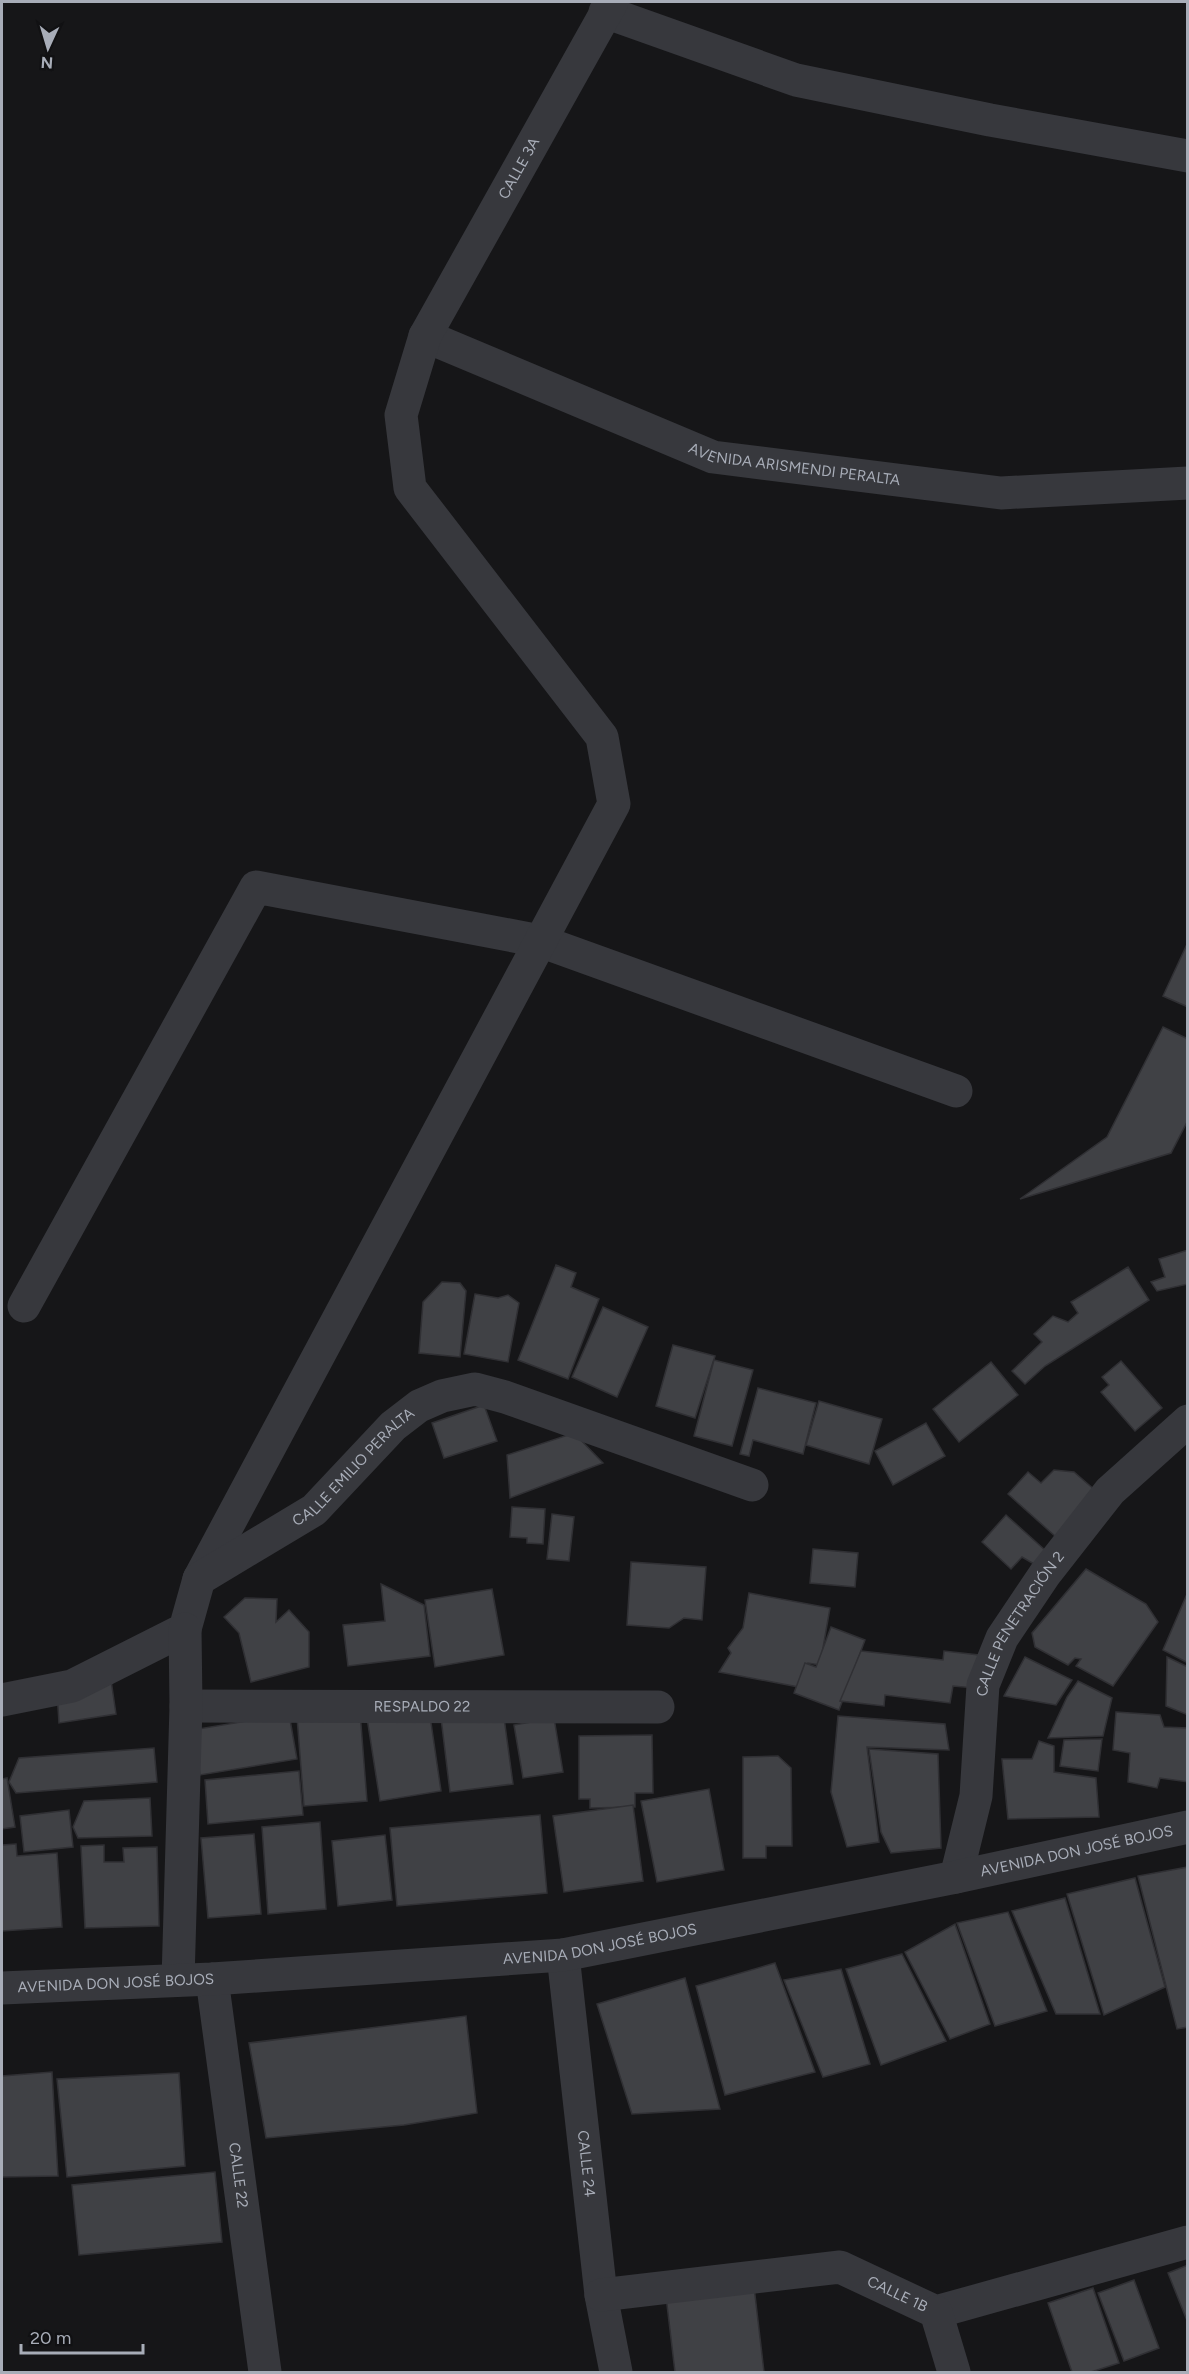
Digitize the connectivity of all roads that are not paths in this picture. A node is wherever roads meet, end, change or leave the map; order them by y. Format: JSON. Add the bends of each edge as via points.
{"nodes":[{"id":1,"x":608,"y":7,"type":"edge"},
{"id":2,"x":1188,"y":156,"type":"edge"},
{"id":3,"x":425,"y":336,"type":"junction"},
{"id":4,"x":1188,"y":483,"type":"edge"},
{"id":5,"x":540,"y":941,"type":"junction"},
{"id":6,"x":956,"y":1091,"type":"dead end"},
{"id":7,"x":24,"y":1306,"type":"dead end"},
{"id":8,"x":1188,"y":1421,"type":"edge"},
{"id":9,"x":752,"y":1485,"type":"dead end"},
{"id":10,"x":199,"y":1579,"type":"junction"},
{"id":11,"x":184,"y":1629,"type":"junction"},
{"id":12,"x":2,"y":1700,"type":"edge"},
{"id":13,"x":186,"y":1706,"type":"junction"},
{"id":14,"x":658,"y":1707,"type":"dead end"},
{"id":15,"x":1188,"y":1827,"type":"edge"},
{"id":16,"x":956,"y":1877,"type":"junction"},
{"id":17,"x":563,"y":1955,"type":"junction"},
{"id":18,"x":212,"y":1979,"type":"junction"},
{"id":19,"x":178,"y":1980,"type":"junction"},
{"id":20,"x":2,"y":1988,"type":"edge"},
{"id":21,"x":1188,"y":2242,"type":"edge"},
{"id":22,"x":601,"y":2295,"type":"junction"},
{"id":23,"x":936,"y":2312,"type":"junction"},
{"id":24,"x":265,"y":2373,"type":"edge"},
{"id":25,"x":616,"y":2373,"type":"edge"},
{"id":26,"x":954,"y":2373,"type":"edge"}],
"edges":[{"from":1,"to":2,"type":"street","via":[[796,80]]},
{"from":1,"to":3,"type":"street","name":"CALLE 3A"},
{"from":3,"to":4,"type":"street","name":"AVENIDA ARISMENDI PERALTA","via":[[713,457],[1001,494]]},
{"from":3,"to":5,"type":"street","name":"CALLE 3A","via":[[401,414],[410,488],[602,738],[614,804]]},
{"from":5,"to":6,"type":"street"},
{"from":5,"to":7,"type":"street","via":[[255,887]]},
{"from":5,"to":10,"type":"street","name":"CALLE 3A"},
{"from":8,"to":16,"type":"street","name":"CALLE PENETRACIÓN 2","via":[[1110,1491],[1045,1574],[1002,1638],[983,1686],[976,1797]]},
{"from":9,"to":10,"type":"street","name":"CALLE EMILIO PERALTA","via":[[475,1389],[419,1406],[393,1426],[314,1510]]},
{"from":10,"to":11,"type":"street"},
{"from":11,"to":12,"type":"street","via":[[72,1686]]},
{"from":11,"to":13,"type":"street"},
{"from":13,"to":14,"type":"street","name":"RESPALDO 22"},
{"from":13,"to":19,"type":"street"},
{"from":15,"to":16,"type":"street","name":"AVENIDA DON JOSÉ BOJOS"},
{"from":16,"to":17,"type":"street","name":"AVENIDA DON JOSÉ BOJOS"},
{"from":17,"to":18,"type":"street","name":"AVENIDA DON JOSÉ BOJOS"},
{"from":17,"to":22,"type":"street","name":"CALLE 24"},
{"from":18,"to":19,"type":"street","name":"AVENIDA DON JOSÉ BOJOS"},
{"from":18,"to":24,"type":"street","name":"CALLE 22"},
{"from":19,"to":20,"type":"street","name":"AVENIDA DON JOSÉ BOJOS"},
{"from":21,"to":23,"type":"street","name":"CALLE 1B"},
{"from":22,"to":23,"type":"street","name":"CALLE 1B","via":[[840,2267]]},
{"from":22,"to":25,"type":"street","name":"CALLE 24"},
{"from":23,"to":26,"type":"street"}]}
